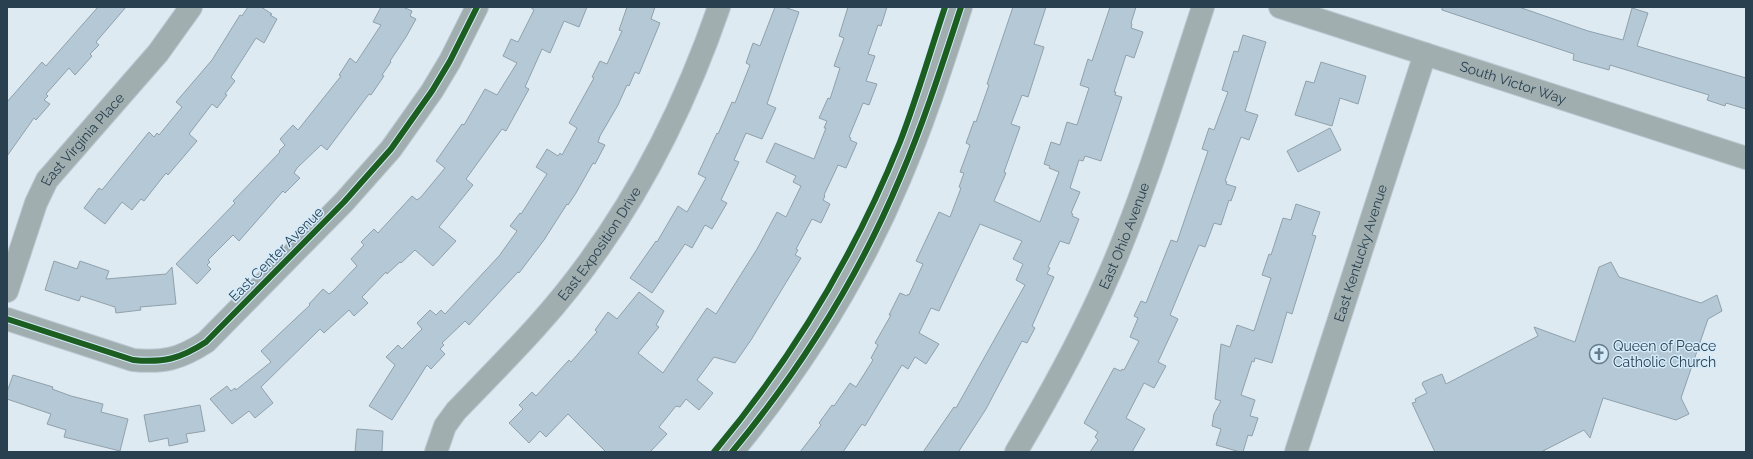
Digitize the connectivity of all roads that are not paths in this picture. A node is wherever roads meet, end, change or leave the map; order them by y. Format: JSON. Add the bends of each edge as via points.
{"nodes":[{"id":1,"x":191,"y":7,"type":"edge"},
{"id":2,"x":477,"y":7,"type":"edge"},
{"id":3,"x":719,"y":7,"type":"edge"},
{"id":4,"x":961,"y":7,"type":"edge"},
{"id":5,"x":1203,"y":7,"type":"edge"},
{"id":6,"x":1280,"y":7,"type":"edge"},
{"id":7,"x":1425,"y":54,"type":"junction"},
{"id":8,"x":1746,"y":158,"type":"edge"},
{"id":9,"x":7,"y":291,"type":"edge"},
{"id":10,"x":7,"y":320,"type":"edge"},
{"id":11,"x":436,"y":452,"type":"edge"},
{"id":12,"x":732,"y":452,"type":"edge"},
{"id":13,"x":1016,"y":452,"type":"edge"},
{"id":14,"x":1296,"y":452,"type":"edge"}],
"edges":[{"from":1,"to":9,"type":"street","name":"East Virginia Place","via":[[158,53],[47,180],[36,203]]},
{"from":2,"to":10,"type":"street","name":"East Center Avenue","via":[[432,91],[391,149],[344,202],[206,342],[173,359],[151,362],[133,360]]},
{"from":3,"to":11,"type":"street","name":"East Exposition Drive","via":[[692,80],[669,130],[622,212],[596,252],[538,325],[456,411],[445,426]]},
{"from":4,"to":12,"type":"street","via":[[922,124],[875,233],[817,336],[784,385]]},
{"from":5,"to":13,"type":"street","name":"East Ohio Avenue","via":[[1138,204],[1111,271],[1048,398]]},
{"from":6,"to":7,"type":"street","name":"South Victor Way"},
{"from":7,"to":8,"type":"street","name":"South Victor Way"},
{"from":7,"to":14,"type":"street","name":"East Kentucky Avenue"}]}
